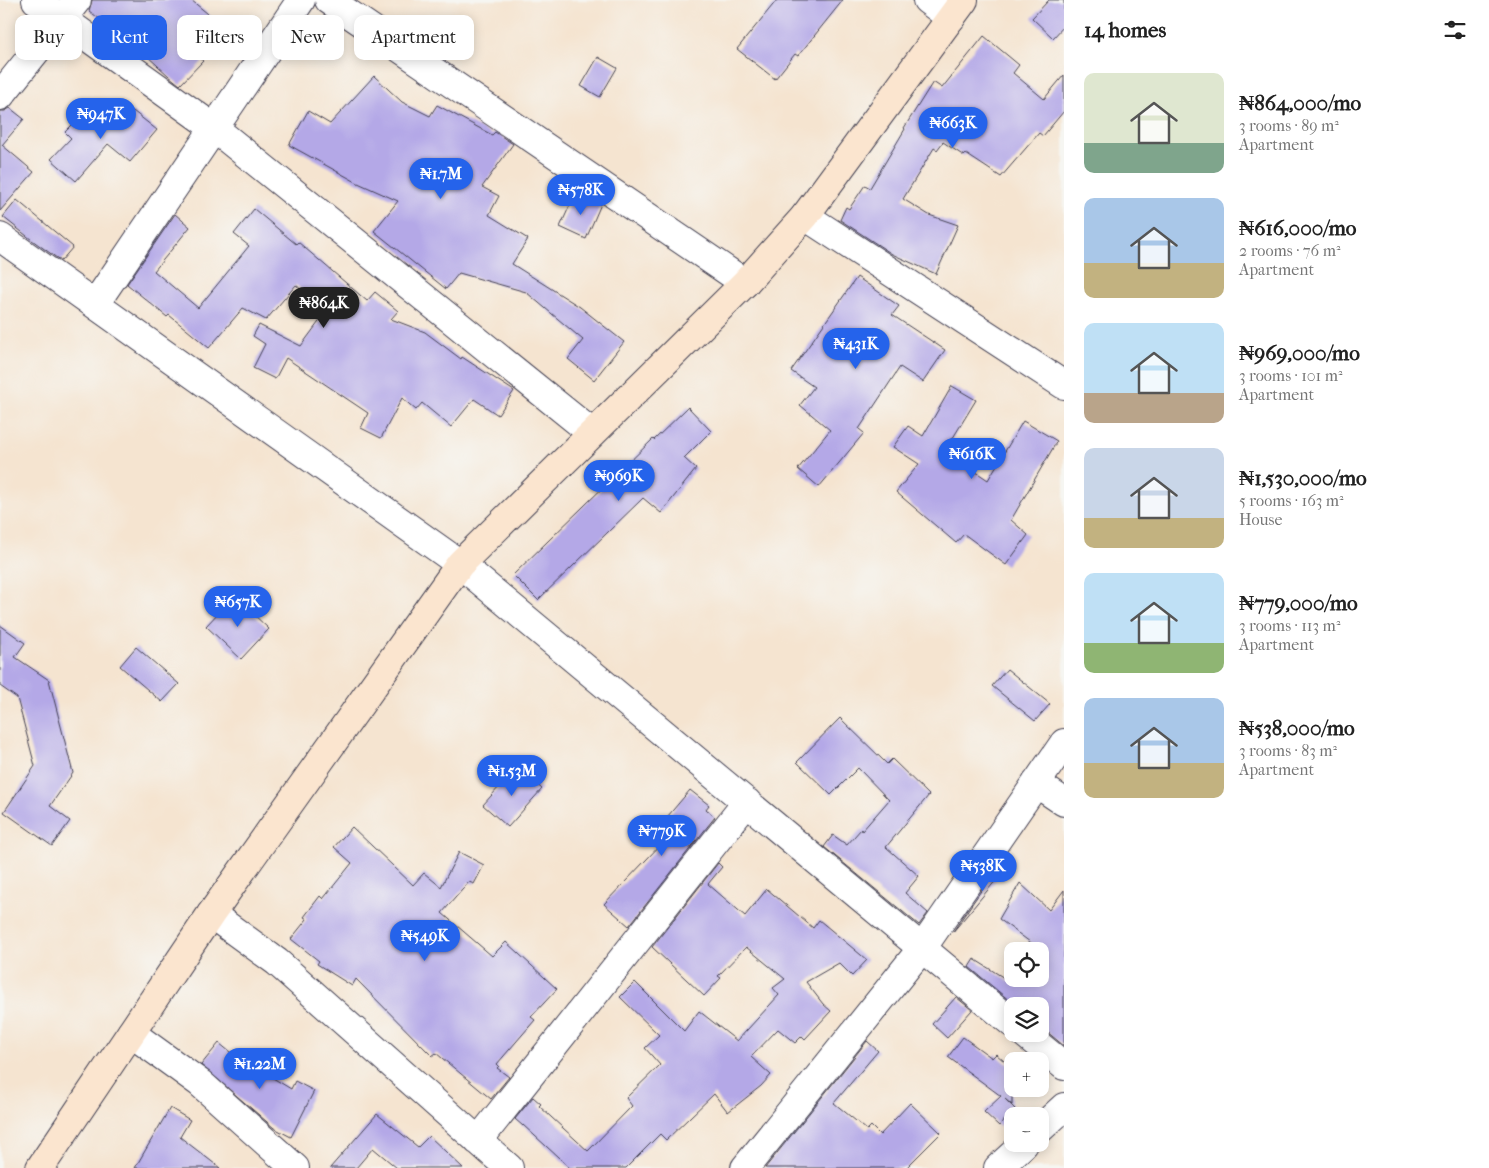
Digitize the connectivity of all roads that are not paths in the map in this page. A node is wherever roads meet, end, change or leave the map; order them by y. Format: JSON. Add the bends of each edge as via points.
{"nodes":[{"id":1,"x":36,"y":0,"type":"edge"},
{"id":2,"x":301,"y":0,"type":"edge"},
{"id":3,"x":329,"y":0,"type":"edge"},
{"id":4,"x":927,"y":0,"type":"edge"},
{"id":5,"x":958,"y":9,"type":"edge"},
{"id":6,"x":70,"y":10,"type":"edge"},
{"id":7,"x":0,"y":96,"type":"edge"},
{"id":8,"x":214,"y":128,"type":"junction"},
{"id":9,"x":805,"y":216,"type":"junction"},
{"id":10,"x":0,"y":236,"type":"edge"},
{"id":11,"x":745,"y":283,"type":"junction"},
{"id":12,"x":95,"y":304,"type":"junction"},
{"id":13,"x":1064,"y":386,"type":"edge"},
{"id":14,"x":592,"y":433,"type":"junction"},
{"id":15,"x":460,"y":564,"type":"junction"},
{"id":16,"x":1064,"y":743,"type":"edge"},
{"id":17,"x":1036,"y":783,"type":"junction"},
{"id":18,"x":747,"y":802,"type":"junction"},
{"id":19,"x":1064,"y":802,"type":"edge"},
{"id":20,"x":211,"y":914,"type":"junction"},
{"id":21,"x":923,"y":947,"type":"junction"},
{"id":22,"x":1004,"y":1016,"type":"edge"},
{"id":23,"x":132,"y":1033,"type":"junction"},
{"id":24,"x":1035,"y":1042,"type":"edge"},
{"id":25,"x":1064,"y":1066,"type":"edge"},
{"id":26,"x":1064,"y":1107,"type":"edge"},
{"id":27,"x":1049,"y":1121,"type":"edge"},
{"id":28,"x":478,"y":1141,"type":"junction"},
{"id":29,"x":1015,"y":1152,"type":"edge"},
{"id":30,"x":40,"y":1168,"type":"edge"},
{"id":31,"x":295,"y":1168,"type":"edge"},
{"id":32,"x":509,"y":1168,"type":"edge"},
{"id":33,"x":745,"y":1168,"type":"edge"},
{"id":34,"x":998,"y":1168,"type":"edge"}],
"edges":[{"from":1,"to":6,"type":"street"},
{"from":2,"to":8,"type":"street"},
{"from":3,"to":11,"type":"street"},
{"from":4,"to":5,"type":"street"},
{"from":5,"to":9,"type":"street"},
{"from":6,"to":7,"type":"street"},
{"from":6,"to":8,"type":"street"},
{"from":8,"to":12,"type":"street"},
{"from":8,"to":14,"type":"street"},
{"from":9,"to":11,"type":"street"},
{"from":9,"to":13,"type":"street"},
{"from":10,"to":12,"type":"street"},
{"from":11,"to":14,"type":"street"},
{"from":12,"to":15,"type":"street"},
{"from":14,"to":15,"type":"street"},
{"from":15,"to":18,"type":"street"},
{"from":15,"to":20,"type":"street"},
{"from":16,"to":17,"type":"street"},
{"from":17,"to":19,"type":"street"},
{"from":17,"to":21,"type":"street"},
{"from":18,"to":21,"type":"street"},
{"from":18,"to":28,"type":"street"},
{"from":20,"to":23,"type":"street"},
{"from":20,"to":28,"type":"street","via":[[278,962]]},
{"from":21,"to":22,"type":"street"},
{"from":21,"to":33,"type":"street"},
{"from":23,"to":30,"type":"street"},
{"from":23,"to":31,"type":"street","via":[[200,1083]]},
{"from":24,"to":25,"type":"street"},
{"from":26,"to":27,"type":"street"},
{"from":28,"to":32,"type":"street"},
{"from":29,"to":34,"type":"street"}]}
